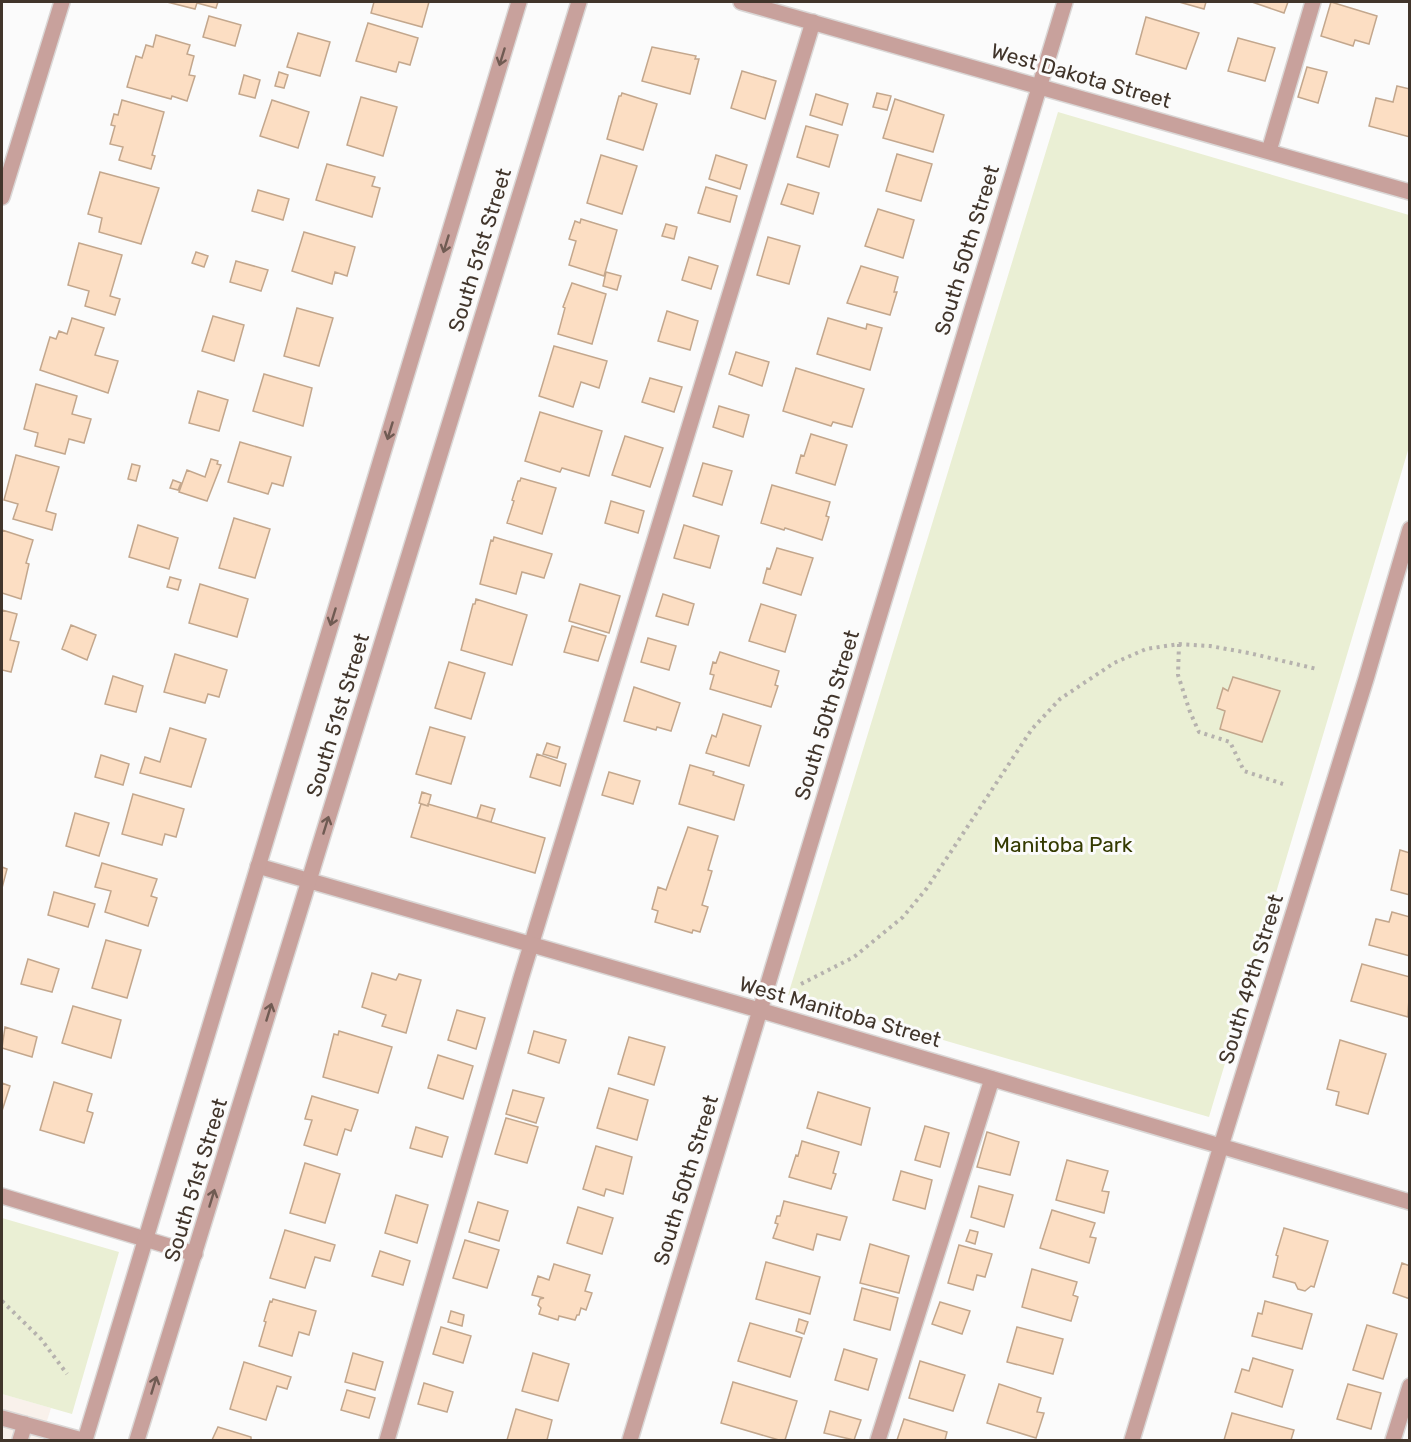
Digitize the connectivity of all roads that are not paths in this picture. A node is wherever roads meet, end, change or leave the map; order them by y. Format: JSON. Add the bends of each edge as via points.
{"nodes":[{"id":1,"x":62,"y":2,"type":"edge"},
{"id":2,"x":519,"y":2,"type":"edge"},
{"id":3,"x":579,"y":2,"type":"edge"},
{"id":4,"x":741,"y":2,"type":"edge"},
{"id":5,"x":1065,"y":2,"type":"edge"},
{"id":6,"x":1313,"y":2,"type":"edge"},
{"id":7,"x":813,"y":22,"type":"junction"},
{"id":8,"x":1039,"y":86,"type":"junction"},
{"id":9,"x":1269,"y":151,"type":"junction"},
{"id":10,"x":1410,"y":192,"type":"edge"},
{"id":11,"x":2,"y":197,"type":"edge"},
{"id":12,"x":1410,"y":530,"type":"edge"},
{"id":13,"x":258,"y":866,"type":"junction"},
{"id":14,"x":308,"y":881,"type":"junction"},
{"id":15,"x":531,"y":945,"type":"junction"},
{"id":16,"x":759,"y":1010,"type":"junction"},
{"id":17,"x":992,"y":1079,"type":"junction"},
{"id":18,"x":1221,"y":1146,"type":"junction"},
{"id":19,"x":2,"y":1196,"type":"edge"},
{"id":20,"x":1410,"y":1202,"type":"edge"},
{"id":21,"x":145,"y":1239,"type":"junction"},
{"id":22,"x":195,"y":1254,"type":"junction"},
{"id":23,"x":1410,"y":1386,"type":"edge"},
{"id":24,"x":2,"y":1418,"type":"edge"},
{"id":25,"x":25,"y":1424,"type":"junction"},
{"id":26,"x":20,"y":1440,"type":"edge"},
{"id":27,"x":84,"y":1440,"type":"edge"},
{"id":28,"x":137,"y":1440,"type":"edge"},
{"id":29,"x":387,"y":1440,"type":"edge"},
{"id":30,"x":630,"y":1440,"type":"edge"},
{"id":31,"x":878,"y":1440,"type":"edge"},
{"id":32,"x":1132,"y":1440,"type":"edge"},
{"id":33,"x":1393,"y":1440,"type":"edge"}],
"edges":[{"from":1,"to":11,"type":"street"},
{"from":2,"to":13,"type":"street","name":"South 51st Street","one_way":true},
{"from":14,"to":3,"type":"street","name":"South 51st Street","one_way":true},
{"from":4,"to":7,"type":"street","name":"West Dakota Street"},
{"from":5,"to":8,"type":"street","name":"South 50th Street"},
{"from":6,"to":9,"type":"street"},
{"from":7,"to":8,"type":"street","name":"West Dakota Street"},
{"from":7,"to":15,"type":"street"},
{"from":8,"to":9,"type":"street","name":"West Dakota Street"},
{"from":8,"to":16,"type":"street","name":"South 50th Street"},
{"from":9,"to":10,"type":"street","name":"West Dakota Street"},
{"from":12,"to":18,"type":"street","name":"South 49th Street"},
{"from":13,"to":14,"type":"street","name":"West Manitoba Street"},
{"from":13,"to":21,"type":"street","name":"South 51st Street"},
{"from":14,"to":15,"type":"street","name":"West Manitoba Street"},
{"from":22,"to":14,"type":"street","name":"South 51st Street","one_way":true},
{"from":15,"to":16,"type":"street","name":"West Manitoba Street"},
{"from":15,"to":29,"type":"street"},
{"from":16,"to":17,"type":"street","name":"West Manitoba Street"},
{"from":16,"to":30,"type":"street","name":"South 50th Street"},
{"from":17,"to":18,"type":"street","name":"West Manitoba Street"},
{"from":17,"to":31,"type":"street"},
{"from":18,"to":20,"type":"street","name":"West Manitoba Street"},
{"from":18,"to":32,"type":"street","name":"South 49th Street"},
{"from":19,"to":21,"type":"street"},
{"from":21,"to":22,"type":"street"},
{"from":21,"to":27,"type":"street","name":"South 51st Street"},
{"from":28,"to":22,"type":"street","name":"South 51st Street","one_way":true},
{"from":23,"to":33,"type":"street"},
{"from":24,"to":25,"type":"street"},
{"from":25,"to":26,"type":"street"},
{"from":25,"to":27,"type":"street"}]}
